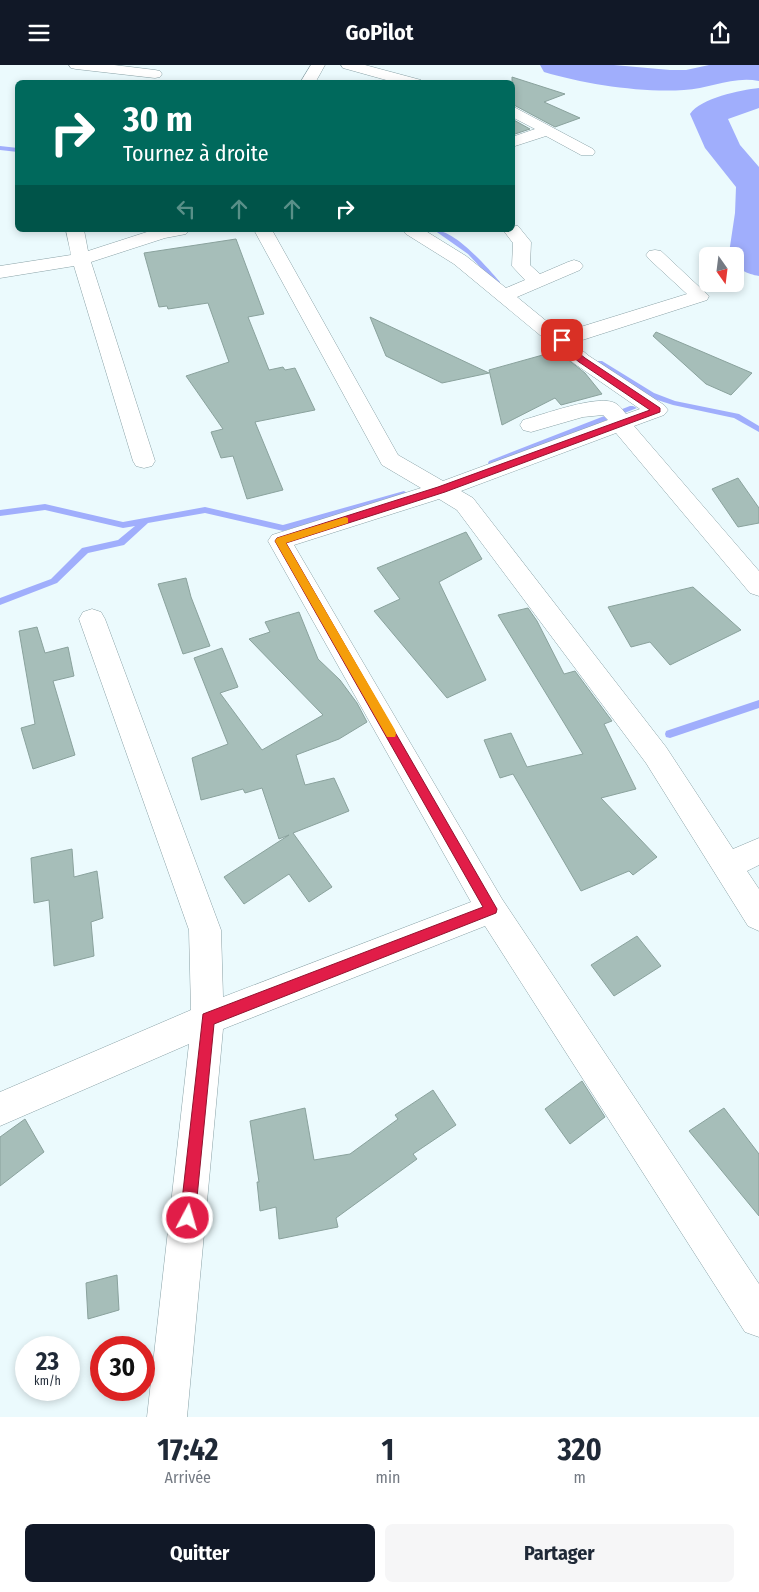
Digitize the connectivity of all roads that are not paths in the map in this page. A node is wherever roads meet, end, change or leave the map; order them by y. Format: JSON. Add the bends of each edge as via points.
{"nodes":[{"id":1,"x":76,"y":65,"type":"edge"},
{"id":2,"x":318,"y":65,"type":"edge"},
{"id":3,"x":348,"y":65,"type":"edge"},
{"id":4,"x":403,"y":65,"type":"edge"},
{"id":5,"x":155,"y":74,"type":"edge"},
{"id":6,"x":386,"y":76,"type":"junction"},
{"id":7,"x":309,"y":80,"type":"edge"},
{"id":8,"x":403,"y":80,"type":"edge"},
{"id":9,"x":515,"y":112,"type":"edge"},
{"id":10,"x":548,"y":130,"type":"junction"},
{"id":11,"x":515,"y":141,"type":"edge"},
{"id":12,"x":587,"y":152,"type":"dead end"},
{"id":13,"x":75,"y":232,"type":"edge"},
{"id":14,"x":168,"y":232,"type":"edge"},
{"id":15,"x":264,"y":232,"type":"edge"},
{"id":16,"x":415,"y":232,"type":"edge"},
{"id":17,"x":514,"y":232,"type":"edge"},
{"id":18,"x":655,"y":255,"type":"dead end"},
{"id":19,"x":81,"y":259,"type":"junction"},
{"id":20,"x":574,"y":266,"type":"dead end"},
{"id":21,"x":0,"y":272,"type":"edge"},
{"id":22,"x":538,"y":282,"type":"junction"},
{"id":23,"x":509,"y":294,"type":"junction"},
{"id":24,"x":564,"y":339,"type":"junction"},
{"id":25,"x":615,"y":417,"type":"junction"},
{"id":26,"x":531,"y":425,"type":"dead end"},
{"id":27,"x":144,"y":461,"type":"dead end"},
{"id":28,"x":441,"y":490,"type":"junction"},
{"id":29,"x":759,"y":587,"type":"edge"},
{"id":30,"x":92,"y":619,"type":"dead end"},
{"id":31,"x":759,"y":851,"type":"edge"},
{"id":32,"x":727,"y":866,"type":"junction"},
{"id":33,"x":491,"y":909,"type":"junction"},
{"id":34,"x":759,"y":916,"type":"edge"},
{"id":35,"x":208,"y":1019,"type":"junction"},
{"id":36,"x":0,"y":1109,"type":"edge"},
{"id":37,"x":759,"y":1318,"type":"edge"},
{"id":38,"x":168,"y":1417,"type":"edge"}],
"edges":[{"from":1,"to":5,"type":"street"},
{"from":2,"to":7,"type":"street"},
{"from":3,"to":6,"type":"street"},
{"from":4,"to":6,"type":"street"},
{"from":6,"to":8,"type":"street"},
{"from":9,"to":10,"type":"street"},
{"from":10,"to":11,"type":"street"},
{"from":10,"to":12,"type":"street"},
{"from":13,"to":19,"type":"street"},
{"from":14,"to":19,"type":"street"},
{"from":15,"to":28,"type":"street","via":[[390,460]]},
{"from":16,"to":23,"type":"street"},
{"from":17,"to":22,"type":"street","via":[[522,242],[521,266]]},
{"from":18,"to":24,"type":"street","via":[[700,297]]},
{"from":19,"to":21,"type":"street"},
{"from":19,"to":27,"type":"street"},
{"from":20,"to":22,"type":"street"},
{"from":22,"to":23,"type":"street"},
{"from":23,"to":24,"type":"street"},
{"from":24,"to":25,"type":"street","via":[[582,360],[657,410]]},
{"from":25,"to":26,"type":"street","via":[[582,410]]},
{"from":25,"to":28,"type":"street"},
{"from":25,"to":29,"type":"street"},
{"from":28,"to":32,"type":"street","via":[[465,504],[656,755]]},
{"from":28,"to":33,"type":"street","via":[[280,541]]},
{"from":30,"to":35,"type":"street","via":[[205,930]]},
{"from":31,"to":32,"type":"street"},
{"from":32,"to":34,"type":"street"},
{"from":33,"to":35,"type":"street"},
{"from":33,"to":37,"type":"street"},
{"from":35,"to":36,"type":"street"},
{"from":35,"to":38,"type":"street"}]}
